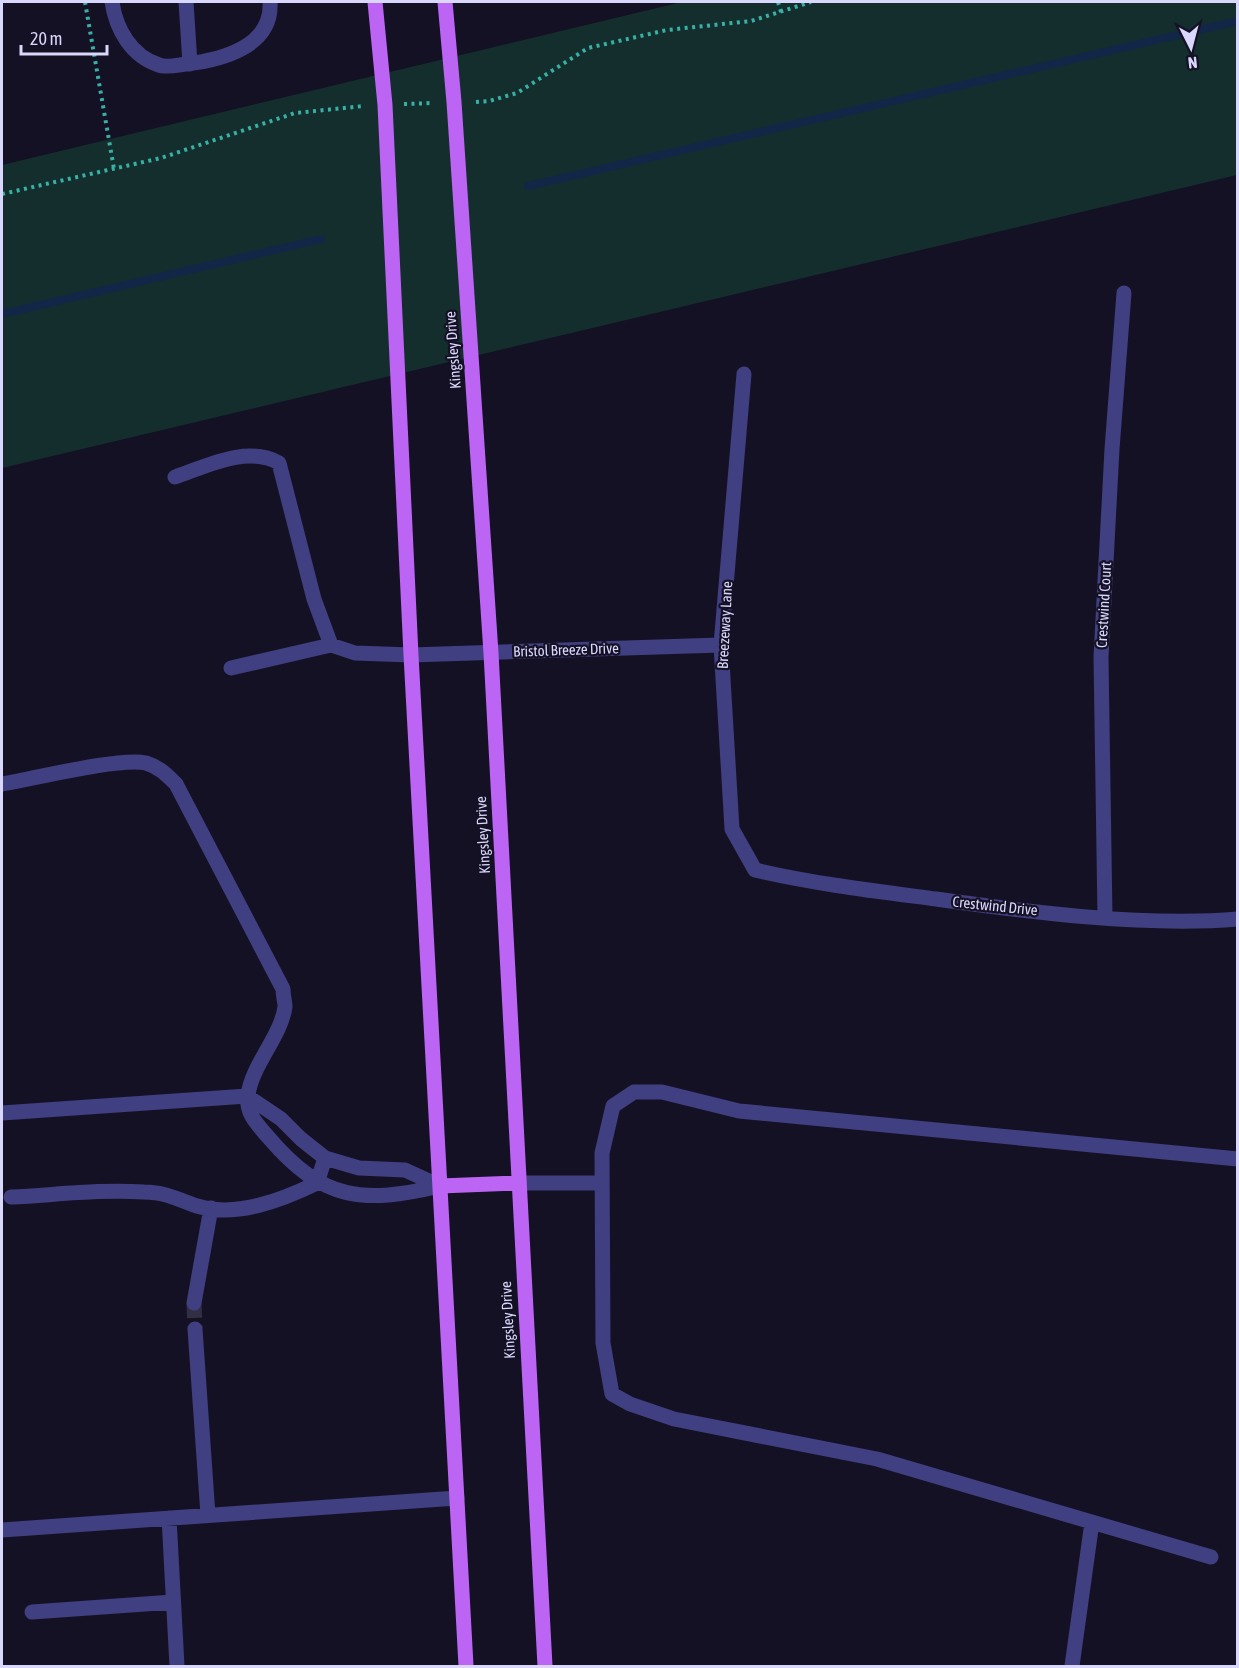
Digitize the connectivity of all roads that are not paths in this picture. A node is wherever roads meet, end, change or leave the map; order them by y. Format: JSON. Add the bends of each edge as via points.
{"nodes":[{"id":1,"x":112,"y":2,"type":"edge"},
{"id":2,"x":186,"y":2,"type":"edge"},
{"id":3,"x":270,"y":2,"type":"edge"},
{"id":4,"x":375,"y":2,"type":"edge"},
{"id":5,"x":445,"y":2,"type":"edge"},
{"id":6,"x":190,"y":64,"type":"junction"},
{"id":7,"x":1124,"y":293,"type":"dead end"},
{"id":8,"x":744,"y":374,"type":"dead end"},
{"id":9,"x":175,"y":477,"type":"dead end"},
{"id":10,"x":331,"y":645,"type":"junction"},
{"id":11,"x":721,"y":645,"type":"junction"},
{"id":12,"x":491,"y":653,"type":"junction"},
{"id":13,"x":411,"y":655,"type":"junction"},
{"id":14,"x":231,"y":668,"type":"dead end"},
{"id":15,"x":2,"y":784,"type":"edge"},
{"id":16,"x":755,"y":870,"type":"joint"},
{"id":17,"x":1105,"y":917,"type":"junction"},
{"id":18,"x":1238,"y":919,"type":"edge"},
{"id":19,"x":247,"y":1096,"type":"junction"},
{"id":20,"x":2,"y":1113,"type":"edge"},
{"id":21,"x":325,"y":1158,"type":"junction"},
{"id":22,"x":1238,"y":1159,"type":"edge"},
{"id":23,"x":317,"y":1183,"type":"junction"},
{"id":24,"x":518,"y":1183,"type":"junction"},
{"id":25,"x":602,"y":1183,"type":"junction"},
{"id":26,"x":440,"y":1186,"type":"junction"},
{"id":27,"x":10,"y":1197,"type":"dead end"},
{"id":28,"x":211,"y":1208,"type":"junction"},
{"id":29,"x":194,"y":1303,"type":"tunnel mouth"},
{"id":30,"x":195,"y":1329,"type":"tunnel mouth"},
{"id":31,"x":457,"y":1498,"type":"junction"},
{"id":32,"x":208,"y":1515,"type":"junction"},
{"id":33,"x":169,"y":1518,"type":"junction"},
{"id":34,"x":1092,"y":1522,"type":"junction"},
{"id":35,"x":2,"y":1530,"type":"edge"},
{"id":36,"x":1211,"y":1557,"type":"dead end"},
{"id":37,"x":173,"y":1602,"type":"junction"},
{"id":38,"x":32,"y":1612,"type":"dead end"},
{"id":39,"x":177,"y":1666,"type":"edge"},
{"id":40,"x":466,"y":1666,"type":"edge"},
{"id":41,"x":545,"y":1666,"type":"edge"},
{"id":42,"x":1072,"y":1666,"type":"edge"}],
"edges":[{"from":1,"to":6,"type":"street","via":[[124,38],[142,58],[162,67]]},
{"from":2,"to":6,"type":"street"},
{"from":3,"to":6,"type":"street","via":[[265,26],[249,46],[226,57]]},
{"from":4,"to":13,"type":"main road","via":[[385,105]]},
{"from":5,"to":12,"type":"main road","name":"Kingsley Drive"},
{"from":7,"to":17,"type":"street","name":"Crestwind Court","via":[[1101,657]]},
{"from":8,"to":11,"type":"street","name":"Breezeway Lane"},
{"from":9,"to":10,"type":"street","via":[[235,457],[267,456],[279,463],[314,599]]},
{"from":10,"to":13,"type":"street","name":"Bristol Breeze Drive","via":[[355,652]]},
{"from":10,"to":14,"type":"street"},
{"from":11,"to":12,"type":"street","name":"Bristol Breeze Drive"},
{"from":11,"to":16,"type":"street","name":"Breezeway Lane","via":[[732,829]]},
{"from":12,"to":13,"type":"street","name":"Bristol Breeze Drive"},
{"from":12,"to":24,"type":"main road","name":"Kingsley Drive"},
{"from":13,"to":26,"type":"main road"},
{"from":15,"to":19,"type":"street","via":[[143,762],[162,769],[176,784],[283,989],[285,1007]]},
{"from":16,"to":17,"type":"street","name":"Crestwind Drive","via":[[796,880]]},
{"from":17,"to":18,"type":"street","name":"Crestwind Drive"},
{"from":19,"to":20,"type":"street"},
{"from":19,"to":21,"type":"street","via":[[281,1119]]},
{"from":19,"to":23,"type":"street","via":[[250,1116],[286,1158]]},
{"from":21,"to":23,"type":"street"},
{"from":21,"to":26,"type":"street","via":[[359,1168],[405,1170]]},
{"from":22,"to":25,"type":"street","via":[[739,1111],[662,1092],[634,1092],[613,1106],[602,1153]]},
{"from":23,"to":26,"type":"street","via":[[353,1195],[397,1196]]},
{"from":23,"to":28,"type":"street","via":[[285,1199]]},
{"from":24,"to":25,"type":"street"},
{"from":24,"to":26,"type":"main road"},
{"from":24,"to":41,"type":"main road","name":"Kingsley Drive"},
{"from":25,"to":34,"type":"street","via":[[603,1342],[612,1394],[674,1419],[877,1459]]},
{"from":26,"to":31,"type":"main road"},
{"from":27,"to":28,"type":"street","via":[[167,1193]]},
{"from":28,"to":29,"type":"street"},
{"from":30,"to":32,"type":"street"},
{"from":31,"to":32,"type":"street"},
{"from":31,"to":40,"type":"main road"},
{"from":32,"to":33,"type":"street"},
{"from":33,"to":35,"type":"street"},
{"from":33,"to":37,"type":"street"},
{"from":34,"to":36,"type":"street"},
{"from":34,"to":42,"type":"street"},
{"from":37,"to":38,"type":"street"},
{"from":37,"to":39,"type":"street"}]}
